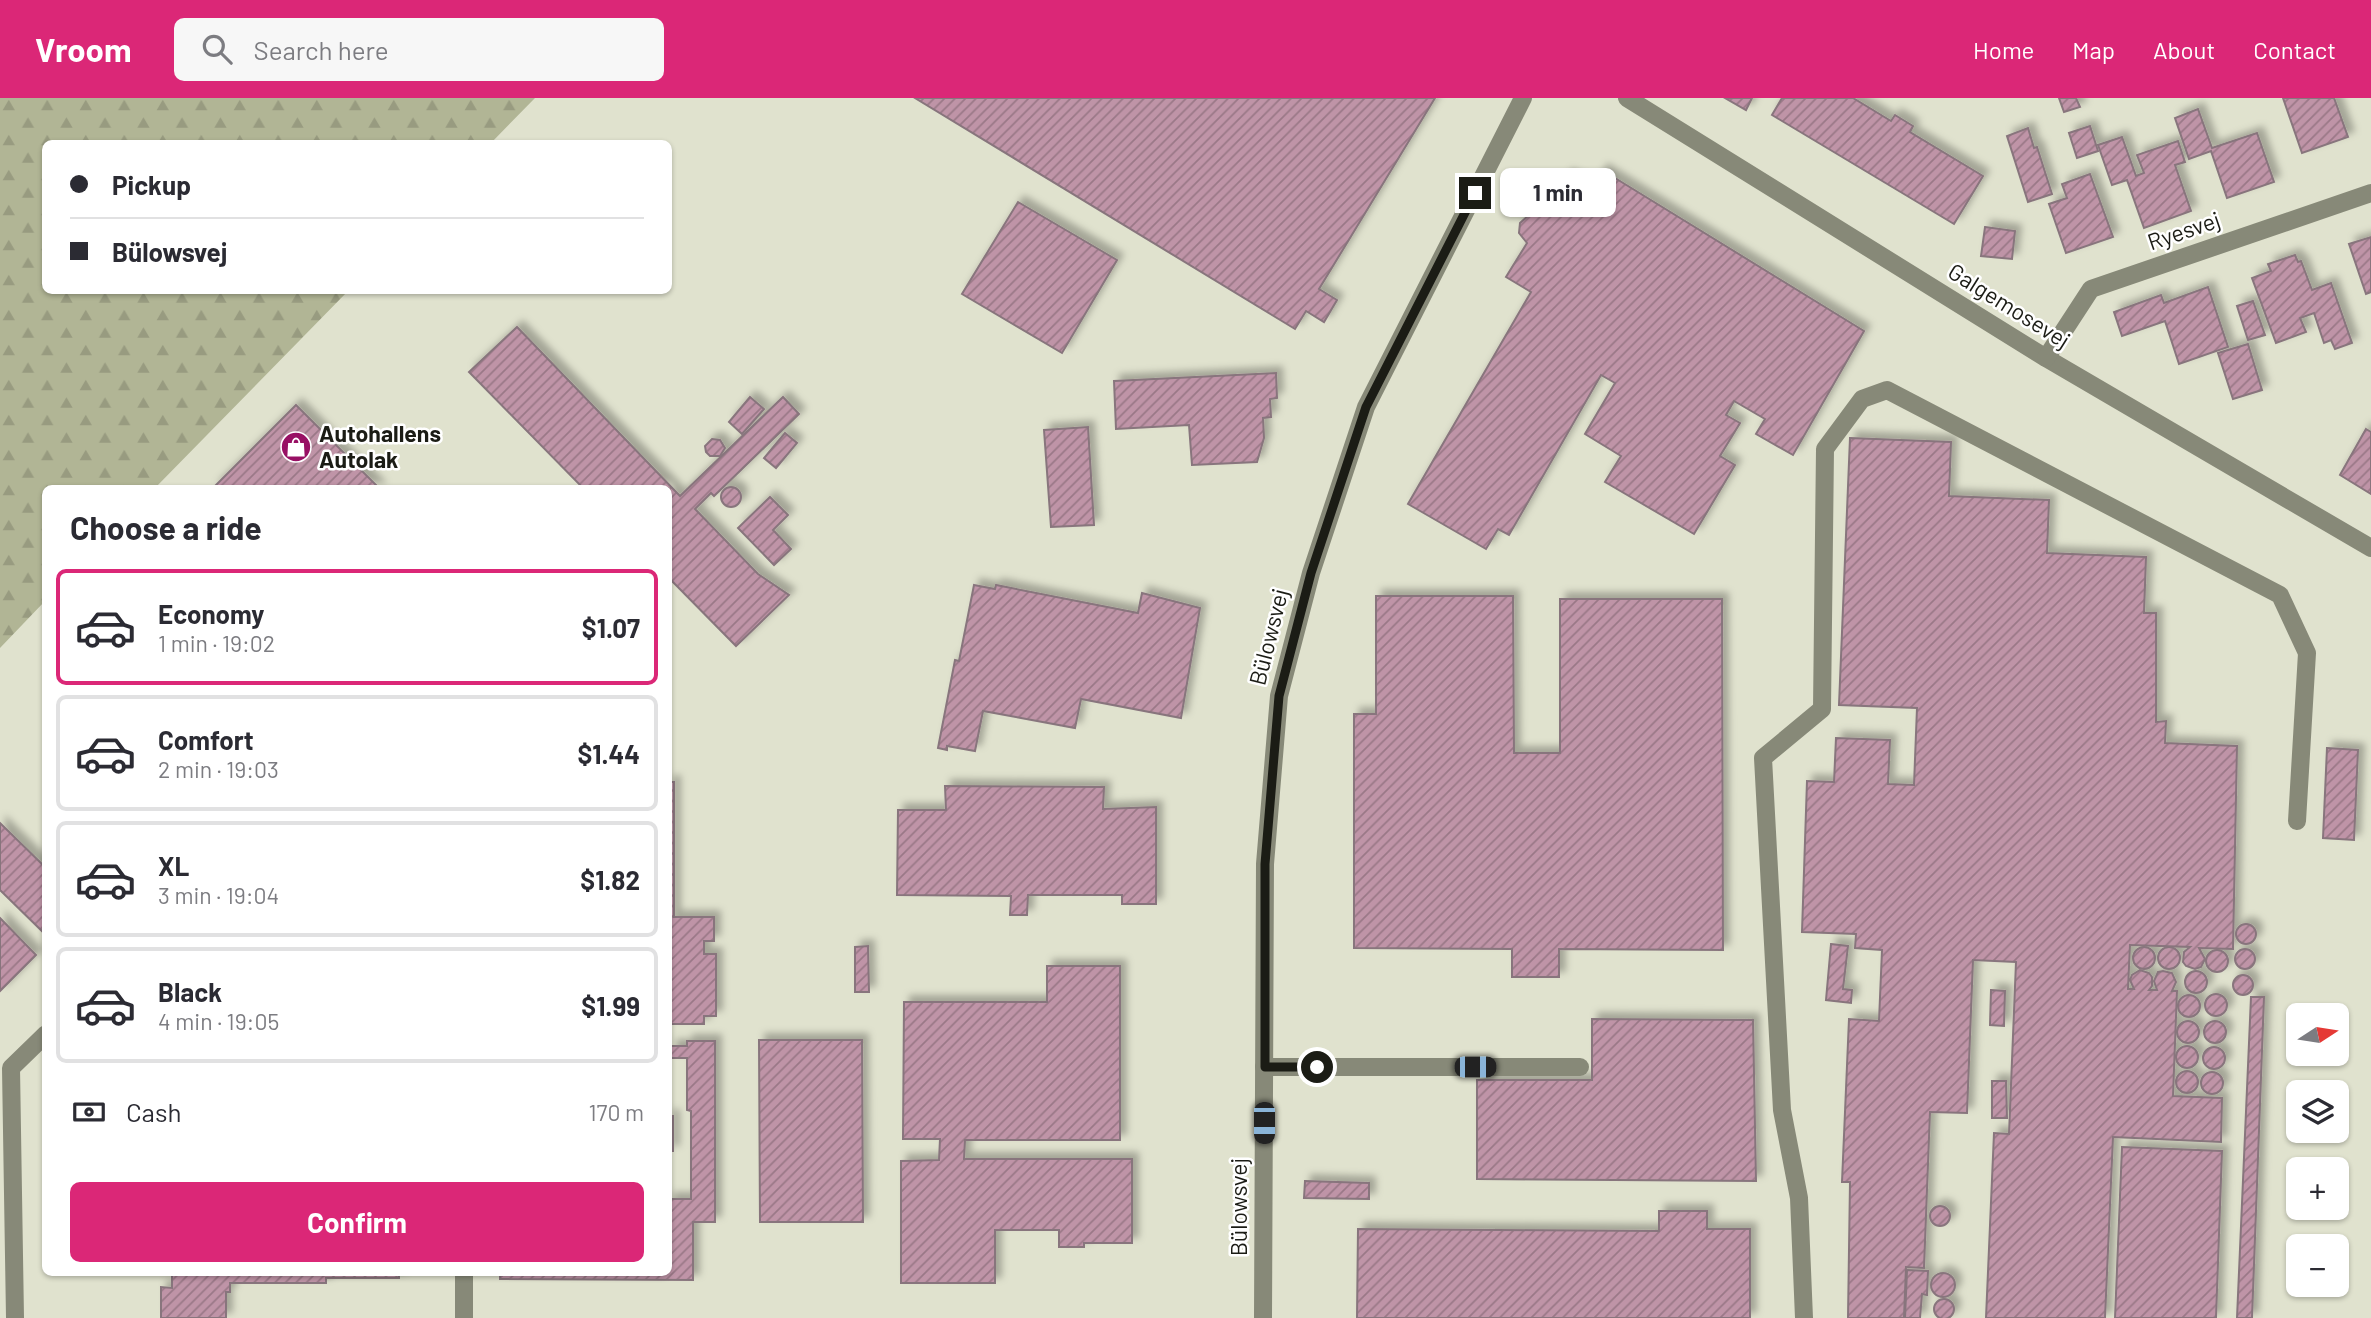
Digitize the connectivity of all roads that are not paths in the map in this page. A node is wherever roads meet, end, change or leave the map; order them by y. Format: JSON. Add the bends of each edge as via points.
{"nodes":[{"id":1,"x":1523,"y":98,"type":"edge"},
{"id":2,"x":1627,"y":98,"type":"edge"},
{"id":3,"x":2371,"y":193,"type":"edge"},
{"id":4,"x":2046,"y":358,"type":"junction"},
{"id":5,"x":2371,"y":548,"type":"edge"},
{"id":6,"x":2297,"y":821,"type":"dead end"},
{"id":7,"x":42,"y":1038,"type":"edge"},
{"id":8,"x":1265,"y":1067,"type":"junction"},
{"id":9,"x":1580,"y":1067,"type":"dead end"},
{"id":10,"x":464,"y":1276,"type":"edge"},
{"id":11,"x":15,"y":1318,"type":"edge"},
{"id":12,"x":464,"y":1318,"type":"edge"},
{"id":13,"x":1263,"y":1318,"type":"edge"},
{"id":14,"x":1804,"y":1318,"type":"edge"}],
"edges":[{"from":1,"to":8,"type":"street","name":"Bülowsvej","via":[[1366,407],[1311,573],[1279,696],[1265,864]]},
{"from":2,"to":4,"type":"street","name":"Galgemosevej"},
{"from":3,"to":4,"type":"street","name":"Ryesvej","via":[[2091,289]]},
{"from":4,"to":5,"type":"street","name":"Galgemosevej"},
{"from":6,"to":14,"type":"street","via":[[2307,653],[2280,595],[1888,390],[1862,400],[1825,449],[1822,709],[1763,758],[1783,1110],[1799,1198]]},
{"from":7,"to":11,"type":"street","via":[[10,1068]]},
{"from":8,"to":9,"type":"street"},
{"from":8,"to":13,"type":"street","name":"Bülowsvej"},
{"from":10,"to":12,"type":"street"}]}
